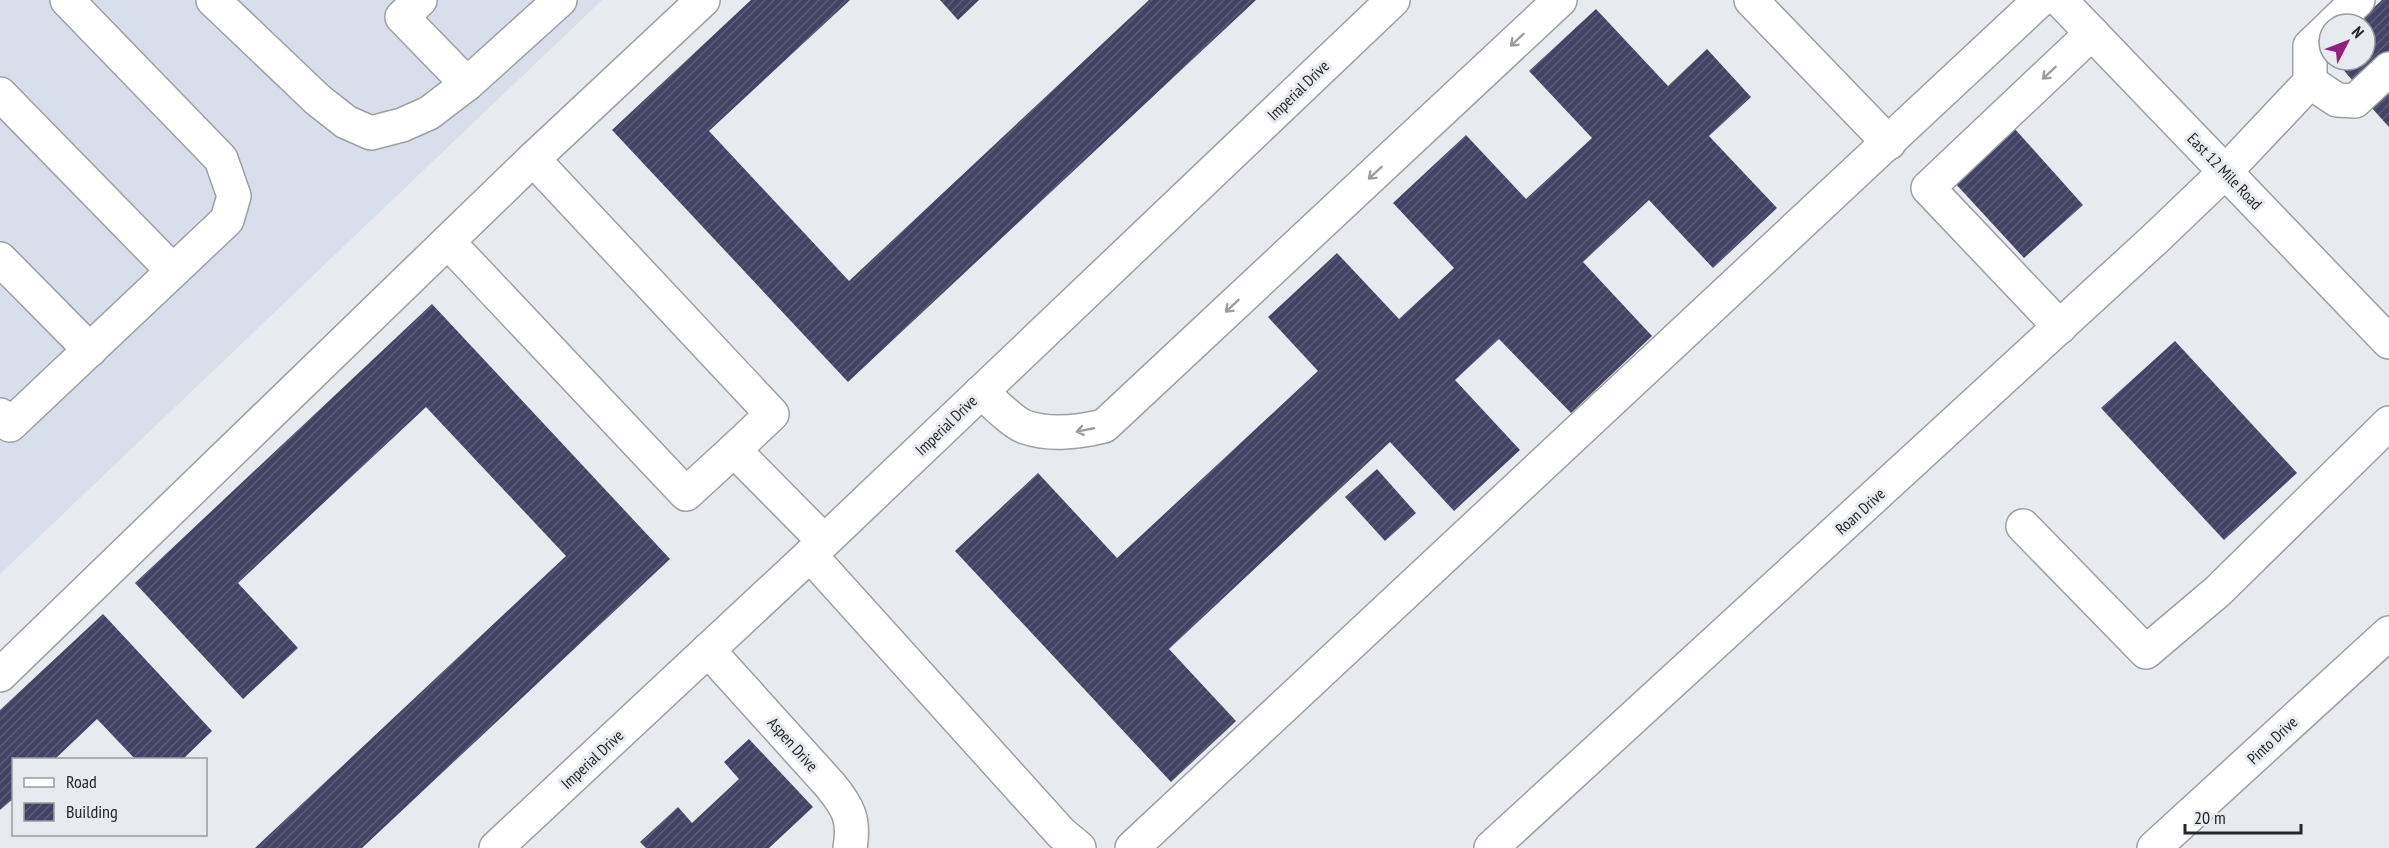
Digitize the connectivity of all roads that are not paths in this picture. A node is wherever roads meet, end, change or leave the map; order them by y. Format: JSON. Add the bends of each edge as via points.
{"nodes":[{"id":1,"x":67,"y":0,"type":"edge"},
{"id":2,"x":213,"y":0,"type":"edge"},
{"id":3,"x":560,"y":0,"type":"edge"},
{"id":4,"x":703,"y":0,"type":"edge"},
{"id":5,"x":1393,"y":0,"type":"edge"},
{"id":6,"x":1560,"y":0,"type":"edge"},
{"id":7,"x":1751,"y":0,"type":"edge"},
{"id":8,"x":2040,"y":0,"type":"edge"},
{"id":9,"x":2060,"y":0,"type":"edge"},
{"id":10,"x":2358,"y":0,"type":"edge"},
{"id":11,"x":403,"y":6,"type":"edge"},
{"id":12,"x":2346,"y":12,"type":"edge"},
{"id":13,"x":2092,"y":33,"type":"junction"},
{"id":14,"x":2317,"y":39,"type":"edge"},
{"id":15,"x":2389,"y":69,"type":"edge"},
{"id":16,"x":2310,"y":82,"type":"junction"},
{"id":17,"x":467,"y":84,"type":"junction"},
{"id":18,"x":0,"y":94,"type":"edge"},
{"id":19,"x":1888,"y":143,"type":"junction"},
{"id":20,"x":533,"y":159,"type":"junction"},
{"id":21,"x":2226,"y":171,"type":"junction"},
{"id":22,"x":448,"y":242,"type":"junction"},
{"id":23,"x":0,"y":259,"type":"edge"},
{"id":24,"x":173,"y":272,"type":"junction"},
{"id":25,"x":2060,"y":327,"type":"junction"},
{"id":26,"x":2389,"y":342,"type":"edge"},
{"id":27,"x":90,"y":350,"type":"junction"},
{"id":28,"x":981,"y":392,"type":"junction"},
{"id":29,"x":2389,"y":423,"type":"edge"},
{"id":30,"x":4,"y":424,"type":"edge"},
{"id":31,"x":734,"y":450,"type":"junction"},
{"id":32,"x":2023,"y":526,"type":"dead end"},
{"id":33,"x":817,"y":548,"type":"junction"},
{"id":34,"x":2389,"y":633,"type":"edge"},
{"id":35,"x":708,"y":650,"type":"junction"},
{"id":36,"x":0,"y":675,"type":"edge"},
{"id":37,"x":496,"y":848,"type":"edge"},
{"id":38,"x":849,"y":848,"type":"edge"},
{"id":39,"x":1079,"y":848,"type":"edge"},
{"id":40,"x":1132,"y":848,"type":"edge"},
{"id":41,"x":1491,"y":848,"type":"edge"},
{"id":42,"x":2154,"y":848,"type":"edge"}],
"edges":[{"from":1,"to":24,"type":"street","via":[[221,159],[234,196],[227,219]]},
{"from":2,"to":17,"type":"street","via":[[318,100],[346,122],[370,133],[402,126]]},
{"from":3,"to":17,"type":"street"},
{"from":4,"to":20,"type":"street"},
{"from":5,"to":28,"type":"street","name":"Imperial Drive"},
{"from":6,"to":28,"type":"street","one_way":true,"via":[[1104,426],[1079,432],[1024,427]]},
{"from":7,"to":19,"type":"street"},
{"from":8,"to":19,"type":"street"},
{"from":9,"to":13,"type":"street","name":"East 12 Mile Road"},
{"from":10,"to":12,"type":"street"},
{"from":11,"to":17,"type":"street"},
{"from":13,"to":21,"type":"street","name":"East 12 Mile Road"},
{"from":13,"to":25,"type":"street","one_way":true,"via":[[1928,188]]},
{"from":14,"to":16,"type":"street","via":[[2310,46]]},
{"from":15,"to":16,"type":"street","via":[[2355,101],[2337,100]]},
{"from":16,"to":21,"type":"street","name":"Roan Drive"},
{"from":18,"to":24,"type":"street"},
{"from":19,"to":40,"type":"street"},
{"from":20,"to":22,"type":"street"},
{"from":20,"to":31,"type":"street","via":[[772,414]]},
{"from":21,"to":25,"type":"street","name":"Roan Drive"},
{"from":21,"to":26,"type":"street","name":"East 12 Mile Road"},
{"from":22,"to":31,"type":"street","via":[[686,494]]},
{"from":22,"to":36,"type":"street"},
{"from":23,"to":27,"type":"street"},
{"from":24,"to":27,"type":"street"},
{"from":25,"to":41,"type":"street","name":"Roan Drive"},
{"from":27,"to":30,"type":"street"},
{"from":28,"to":33,"type":"street","name":"Imperial Drive"},
{"from":29,"to":32,"type":"street","via":[[2218,591],[2146,652]]},
{"from":31,"to":33,"type":"street"},
{"from":33,"to":35,"type":"street","name":"Imperial Drive"},
{"from":33,"to":39,"type":"street","via":[[1061,833]]},
{"from":34,"to":42,"type":"street","name":"Pinto Drive"},
{"from":35,"to":37,"type":"street","name":"Imperial Drive"},
{"from":35,"to":38,"type":"street","name":"Aspen Drive","via":[[848,807],[853,833]]}]}
